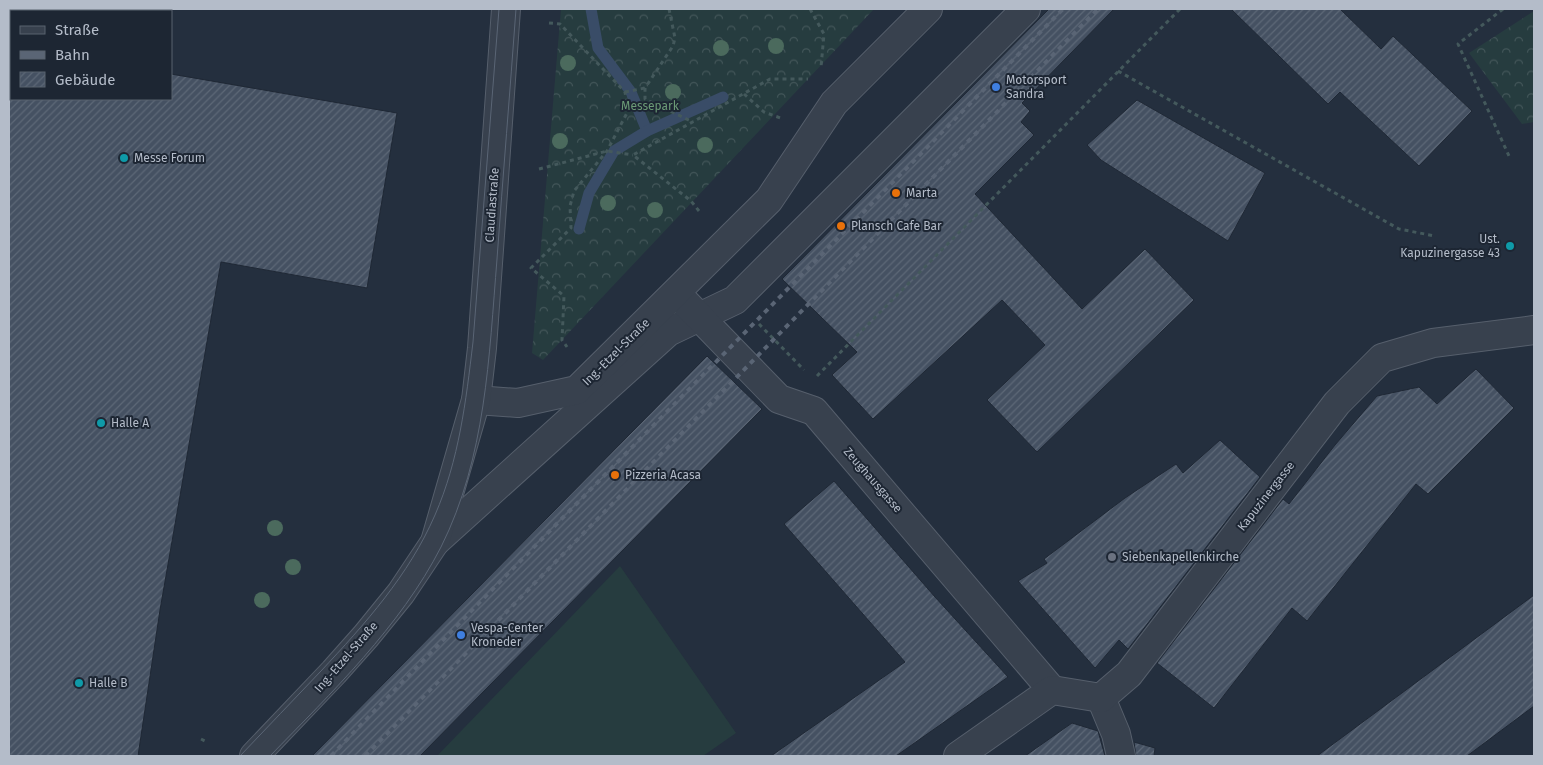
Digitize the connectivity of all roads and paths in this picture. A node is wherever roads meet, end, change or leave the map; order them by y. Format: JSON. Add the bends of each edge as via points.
{"nodes":[{"id":1,"x":506,"y":9,"type":"edge"},
{"id":2,"x":669,"y":9,"type":"edge"},
{"id":3,"x":810,"y":9,"type":"edge"},
{"id":4,"x":1026,"y":9,"type":"edge"},
{"id":5,"x":1180,"y":9,"type":"edge"},
{"id":6,"x":1503,"y":9,"type":"edge"},
{"id":7,"x":913,"y":14,"type":"edge"},
{"id":8,"x":549,"y":22,"type":"dead end"},
{"id":9,"x":1118,"y":71,"type":"junction"},
{"id":10,"x":645,"y":88,"type":"junction"},
{"id":11,"x":825,"y":89,"type":"junction"},
{"id":12,"x":625,"y":92,"type":"junction"},
{"id":13,"x":744,"y":94,"type":"junction"},
{"id":14,"x":694,"y":122,"type":"junction"},
{"id":15,"x":790,"y":122,"type":"dead end"},
{"id":16,"x":607,"y":151,"type":"junction"},
{"id":17,"x":633,"y":155,"type":"junction"},
{"id":18,"x":1508,"y":156,"type":"dead end"},
{"id":19,"x":539,"y":169,"type":"dead end"},
{"id":20,"x":699,"y":211,"type":"dead end"},
{"id":21,"x":1435,"y":236,"type":"dead end"},
{"id":22,"x":676,"y":292,"type":"junction"},
{"id":23,"x":1534,"y":330,"type":"edge"},
{"id":24,"x":567,"y":347,"type":"dead end"},
{"id":25,"x":815,"y":378,"type":"dead end"},
{"id":26,"x":476,"y":400,"type":"junction"},
{"id":27,"x":435,"y":542,"type":"junction"},
{"id":28,"x":1052,"y":690,"type":"junction"},
{"id":29,"x":1101,"y":698,"type":"junction"},
{"id":30,"x":254,"y":756,"type":"edge"},
{"id":31,"x":958,"y":756,"type":"edge"},
{"id":32,"x":1121,"y":756,"type":"edge"}],
"edges":[{"from":1,"to":26,"type":"street","name":"Claudiastraße"},
{"from":2,"to":10,"type":"path","via":[[675,38],[673,46]]},
{"from":3,"to":11,"type":"path","via":[[824,34]]},
{"from":4,"to":27,"type":"street","via":[[735,300],[668,332]]},
{"from":5,"to":9,"type":"path"},
{"from":6,"to":18,"type":"path","via":[[1458,44]]},
{"from":7,"to":11,"type":"street","name":"Ing.-Etzel-Straße"},
{"from":8,"to":12,"type":"path","via":[[560,24]]},
{"from":9,"to":21,"type":"path","via":[[1399,229]]},
{"from":9,"to":25,"type":"path"},
{"from":10,"to":12,"type":"path"},
{"from":10,"to":14,"type":"path","via":[[645,99]]},
{"from":11,"to":13,"type":"path","via":[[770,79]]},
{"from":11,"to":22,"type":"street","name":"Ing.-Etzel-Straße","via":[[769,200]]},
{"from":12,"to":16,"type":"path","via":[[628,111]]},
{"from":13,"to":14,"type":"path"},
{"from":13,"to":15,"type":"path","via":[[764,112]]},
{"from":14,"to":17,"type":"path"},
{"from":16,"to":17,"type":"path"},
{"from":16,"to":19,"type":"path"},
{"from":16,"to":24,"type":"path","via":[[574,191],[570,206],[571,228],[531,268],[564,296],[562,340]]},
{"from":17,"to":20,"type":"path"},
{"from":22,"to":26,"type":"street","name":"Ing.-Etzel-Straße","via":[[577,390],[518,403]]},
{"from":22,"to":28,"type":"street","name":"Zeughausgasse","via":[[779,399],[814,412]]},
{"from":23,"to":29,"type":"street","name":"Kapuzinergasse","via":[[1433,343],[1382,358],[1337,403],[1129,674]]},
{"from":26,"to":27,"type":"street","name":"Ing.-Etzel-Straße"},
{"from":27,"to":30,"type":"street","name":"Ing.-Etzel-Straße","via":[[401,593],[366,636]]},
{"from":28,"to":29,"type":"street"},
{"from":28,"to":31,"type":"street"},
{"from":29,"to":32,"type":"street"}]}
